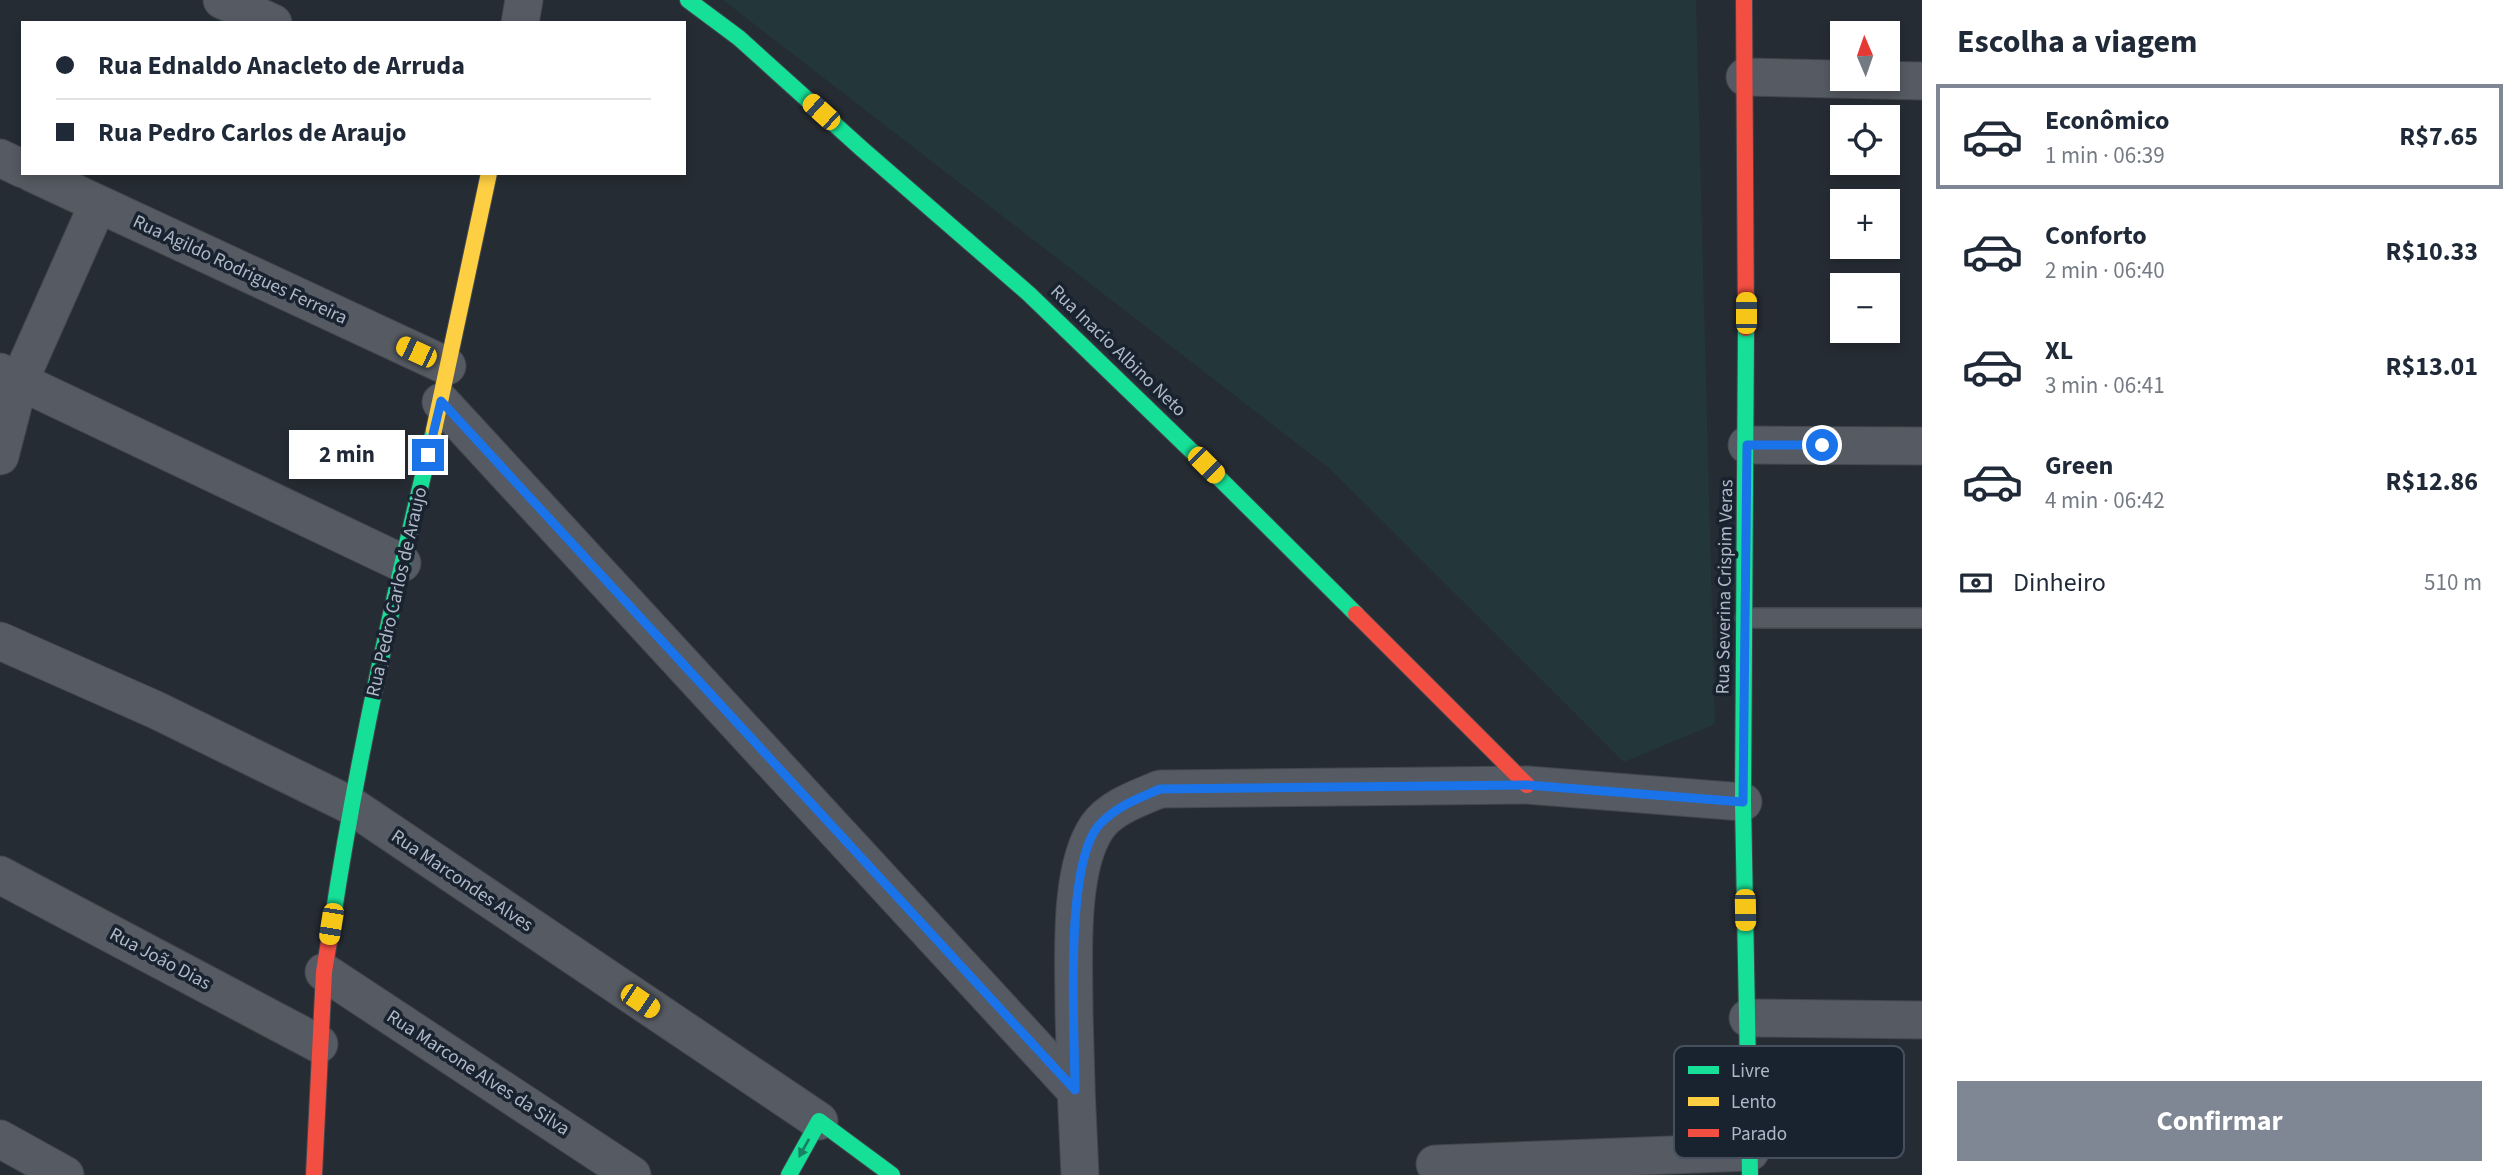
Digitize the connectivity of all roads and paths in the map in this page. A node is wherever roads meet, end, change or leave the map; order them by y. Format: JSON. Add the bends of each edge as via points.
{"nodes":[{"id":1,"x":222,"y":0,"type":"edge"},
{"id":2,"x":524,"y":0,"type":"edge"},
{"id":3,"x":688,"y":0,"type":"edge"},
{"id":4,"x":1744,"y":0,"type":"edge"},
{"id":5,"x":269,"y":21,"type":"edge"},
{"id":6,"x":520,"y":21,"type":"edge"},
{"id":7,"x":1745,"y":77,"type":"junction"},
{"id":8,"x":1922,"y":81,"type":"edge"},
{"id":9,"x":0,"y":158,"type":"edge"},
{"id":10,"x":21,"y":168,"type":"edge"},
{"id":11,"x":37,"y":175,"type":"edge"},
{"id":12,"x":489,"y":175,"type":"edge"},
{"id":13,"x":98,"y":204,"type":"junction"},
{"id":14,"x":447,"y":366,"type":"junction"},
{"id":15,"x":9,"y":377,"type":"edge"},
{"id":16,"x":441,"y":401,"type":"junction"},
{"id":17,"x":1747,"y":445,"type":"junction"},
{"id":18,"x":1922,"y":446,"type":"edge"},
{"id":19,"x":0,"y":456,"type":"edge"},
{"id":20,"x":401,"y":563,"type":"junction"},
{"id":21,"x":1745,"y":618,"type":"junction"},
{"id":22,"x":1922,"y":618,"type":"edge"},
{"id":23,"x":0,"y":641,"type":"edge"},
{"id":24,"x":1527,"y":785,"type":"junction"},
{"id":25,"x":1743,"y":802,"type":"junction"},
{"id":26,"x":349,"y":805,"type":"junction"},
{"id":27,"x":0,"y":875,"type":"edge"},
{"id":28,"x":324,"y":972,"type":"junction"},
{"id":29,"x":1748,"y":1018,"type":"junction"},
{"id":30,"x":1922,"y":1020,"type":"edge"},
{"id":31,"x":319,"y":1044,"type":"junction"},
{"id":32,"x":1748,"y":1046,"type":"edge"},
{"id":33,"x":1075,"y":1090,"type":"junction"},
{"id":34,"x":819,"y":1121,"type":"junction"},
{"id":35,"x":0,"y":1139,"type":"edge"},
{"id":36,"x":1435,"y":1164,"type":"dead end"},
{"id":37,"x":1750,"y":1164,"type":"edge"},
{"id":38,"x":65,"y":1175,"type":"edge"},
{"id":39,"x":314,"y":1175,"type":"edge"},
{"id":40,"x":632,"y":1175,"type":"edge"},
{"id":41,"x":789,"y":1175,"type":"edge"},
{"id":42,"x":892,"y":1175,"type":"edge"},
{"id":43,"x":1080,"y":1175,"type":"edge"}],
"edges":[{"from":1,"to":5,"type":"street"},
{"from":2,"to":6,"type":"street"},
{"from":3,"to":24,"type":"street","name":"Rua Inacio Albino Neto","via":[[739,37],[1029,294]]},
{"from":4,"to":7,"type":"street","name":"Rua Severina Crispim Veras"},
{"from":7,"to":8,"type":"street"},
{"from":7,"to":17,"type":"street","name":"Rua Severina Crispim Veras"},
{"from":9,"to":10,"type":"street"},
{"from":11,"to":13,"type":"street","name":"Rua Agildo Rodrigues Ferreira"},
{"from":12,"to":14,"type":"street","name":"Rua Pedro Carlos de Araujo"},
{"from":13,"to":14,"type":"street","name":"Rua Agildo Rodrigues Ferreira"},
{"from":13,"to":15,"type":"street"},
{"from":14,"to":16,"type":"street","name":"Rua Pedro Carlos de Araujo"},
{"from":15,"to":19,"type":"street"},
{"from":15,"to":20,"type":"street"},
{"from":16,"to":20,"type":"street","name":"Rua Pedro Carlos de Araujo"},
{"from":16,"to":33,"type":"street"},
{"from":17,"to":18,"type":"street"},
{"from":17,"to":21,"type":"street","name":"Rua Severina Crispim Veras"},
{"from":20,"to":26,"type":"street","name":"Rua Pedro Carlos de Araujo"},
{"from":21,"to":22,"type":"lane"},
{"from":21,"to":25,"type":"street","name":"Rua Severina Crispim Veras"},
{"from":23,"to":26,"type":"street","name":"Rua Marcondes Alves","via":[[156,710]]},
{"from":24,"to":25,"type":"street"},
{"from":24,"to":33,"type":"street","via":[[1160,789],[1127,803],[1099,825],[1087,845],[1077,896],[1073,944]]},
{"from":25,"to":29,"type":"street","name":"Rua Severina Crispim Veras"},
{"from":26,"to":28,"type":"street","name":"Rua Pedro Carlos de Araujo"},
{"from":26,"to":34,"type":"street","name":"Rua Marcondes Alves"},
{"from":27,"to":31,"type":"street","name":"Rua João Dias"},
{"from":28,"to":31,"type":"street","name":"Rua Pedro Carlos de Araujo"},
{"from":28,"to":40,"type":"street","name":"Rua Marcone Alves da Silva"},
{"from":29,"to":30,"type":"street"},
{"from":29,"to":32,"type":"street","name":"Rua Severina Crispim Veras"},
{"from":31,"to":39,"type":"street","name":"Rua Pedro Carlos de Araujo"},
{"from":33,"to":43,"type":"street"},
{"from":34,"to":41,"type":"street","one_way":true},
{"from":34,"to":42,"type":"street","name":"Rua Marcondes Alves","via":[[860,1159]]},
{"from":35,"to":38,"type":"street"},
{"from":36,"to":37,"type":"street"}]}
